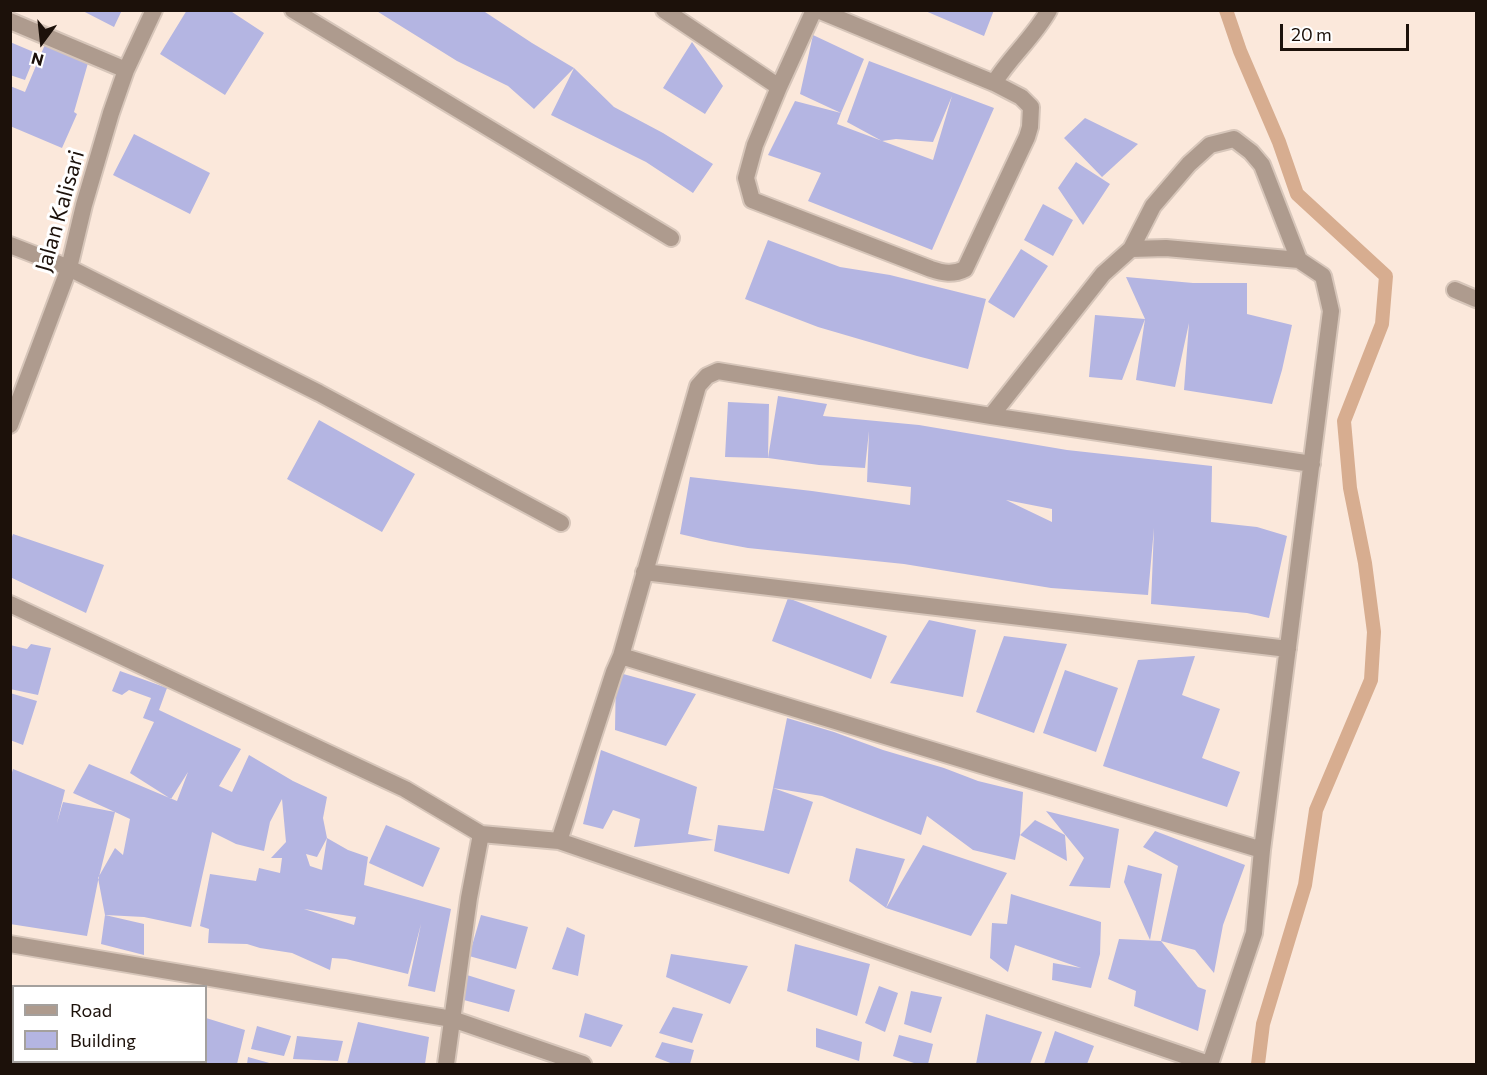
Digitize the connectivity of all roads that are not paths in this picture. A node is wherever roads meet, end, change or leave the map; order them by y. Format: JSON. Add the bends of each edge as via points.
{"nodes":[{"id":1,"x":154,"y":10,"type":"edge"},
{"id":2,"x":293,"y":10,"type":"edge"},
{"id":3,"x":664,"y":10,"type":"edge"},
{"id":4,"x":816,"y":10,"type":"edge"},
{"id":5,"x":1049,"y":10,"type":"edge"},
{"id":6,"x":10,"y":21,"type":"edge"},
{"id":7,"x":126,"y":70,"type":"junction"},
{"id":8,"x":994,"y":83,"type":"junction"},
{"id":9,"x":778,"y":87,"type":"junction"},
{"id":10,"x":671,"y":238,"type":"dead end"},
{"id":11,"x":10,"y":244,"type":"edge"},
{"id":12,"x":1131,"y":249,"type":"junction"},
{"id":13,"x":1299,"y":260,"type":"junction"},
{"id":14,"x":69,"y":268,"type":"junction"},
{"id":15,"x":1455,"y":290,"type":"dead end"},
{"id":16,"x":1476,"y":299,"type":"edge"},
{"id":17,"x":992,"y":416,"type":"junction"},
{"id":18,"x":10,"y":425,"type":"edge"},
{"id":19,"x":1312,"y":464,"type":"junction"},
{"id":20,"x":561,"y":523,"type":"dead end"},
{"id":21,"x":644,"y":572,"type":"junction"},
{"id":22,"x":10,"y":604,"type":"edge"},
{"id":23,"x":1288,"y":649,"type":"junction"},
{"id":24,"x":621,"y":656,"type":"junction"},
{"id":25,"x":481,"y":834,"type":"junction"},
{"id":26,"x":559,"y":841,"type":"junction"},
{"id":27,"x":1262,"y":850,"type":"junction"},
{"id":28,"x":10,"y":944,"type":"edge"},
{"id":29,"x":452,"y":1019,"type":"junction"},
{"id":30,"x":446,"y":1065,"type":"edge"},
{"id":31,"x":583,"y":1065,"type":"edge"},
{"id":32,"x":1210,"y":1065,"type":"edge"}],
"edges":[{"from":1,"to":7,"type":"street","name":"Jalan Kalisari"},
{"from":2,"to":10,"type":"street"},
{"from":3,"to":9,"type":"street"},
{"from":4,"to":8,"type":"street"},
{"from":4,"to":9,"type":"street"},
{"from":5,"to":8,"type":"street"},
{"from":6,"to":7,"type":"street"},
{"from":7,"to":14,"type":"street","name":"Jalan Kalisari","via":[[84,205]]},
{"from":8,"to":9,"type":"street","via":[[1021,97],[1030,107],[1030,127],[965,269],[957,273],[931,269],[752,200],[746,178]]},
{"from":11,"to":14,"type":"street"},
{"from":12,"to":13,"type":"street","via":[[1166,248]]},
{"from":12,"to":13,"type":"street","via":[[1153,206],[1189,164],[1210,145],[1234,139],[1262,165]]},
{"from":12,"to":17,"type":"street","via":[[1102,274]]},
{"from":13,"to":19,"type":"street","via":[[1323,276],[1331,311]]},
{"from":14,"to":18,"type":"street","name":"Jalan Kalisari"},
{"from":14,"to":20,"type":"street","via":[[320,393]]},
{"from":15,"to":16,"type":"street"},
{"from":17,"to":19,"type":"street"},
{"from":17,"to":21,"type":"street","via":[[718,371],[698,386]]},
{"from":19,"to":23,"type":"street"},
{"from":21,"to":23,"type":"street"},
{"from":21,"to":24,"type":"street"},
{"from":22,"to":25,"type":"street","via":[[405,789]]},
{"from":23,"to":27,"type":"street"},
{"from":24,"to":26,"type":"street"},
{"from":24,"to":27,"type":"street"},
{"from":25,"to":26,"type":"street"},
{"from":25,"to":29,"type":"street"},
{"from":26,"to":32,"type":"street"},
{"from":27,"to":32,"type":"street","via":[[1254,933]]},
{"from":28,"to":29,"type":"street"},
{"from":29,"to":30,"type":"street"},
{"from":29,"to":31,"type":"street"}]}
